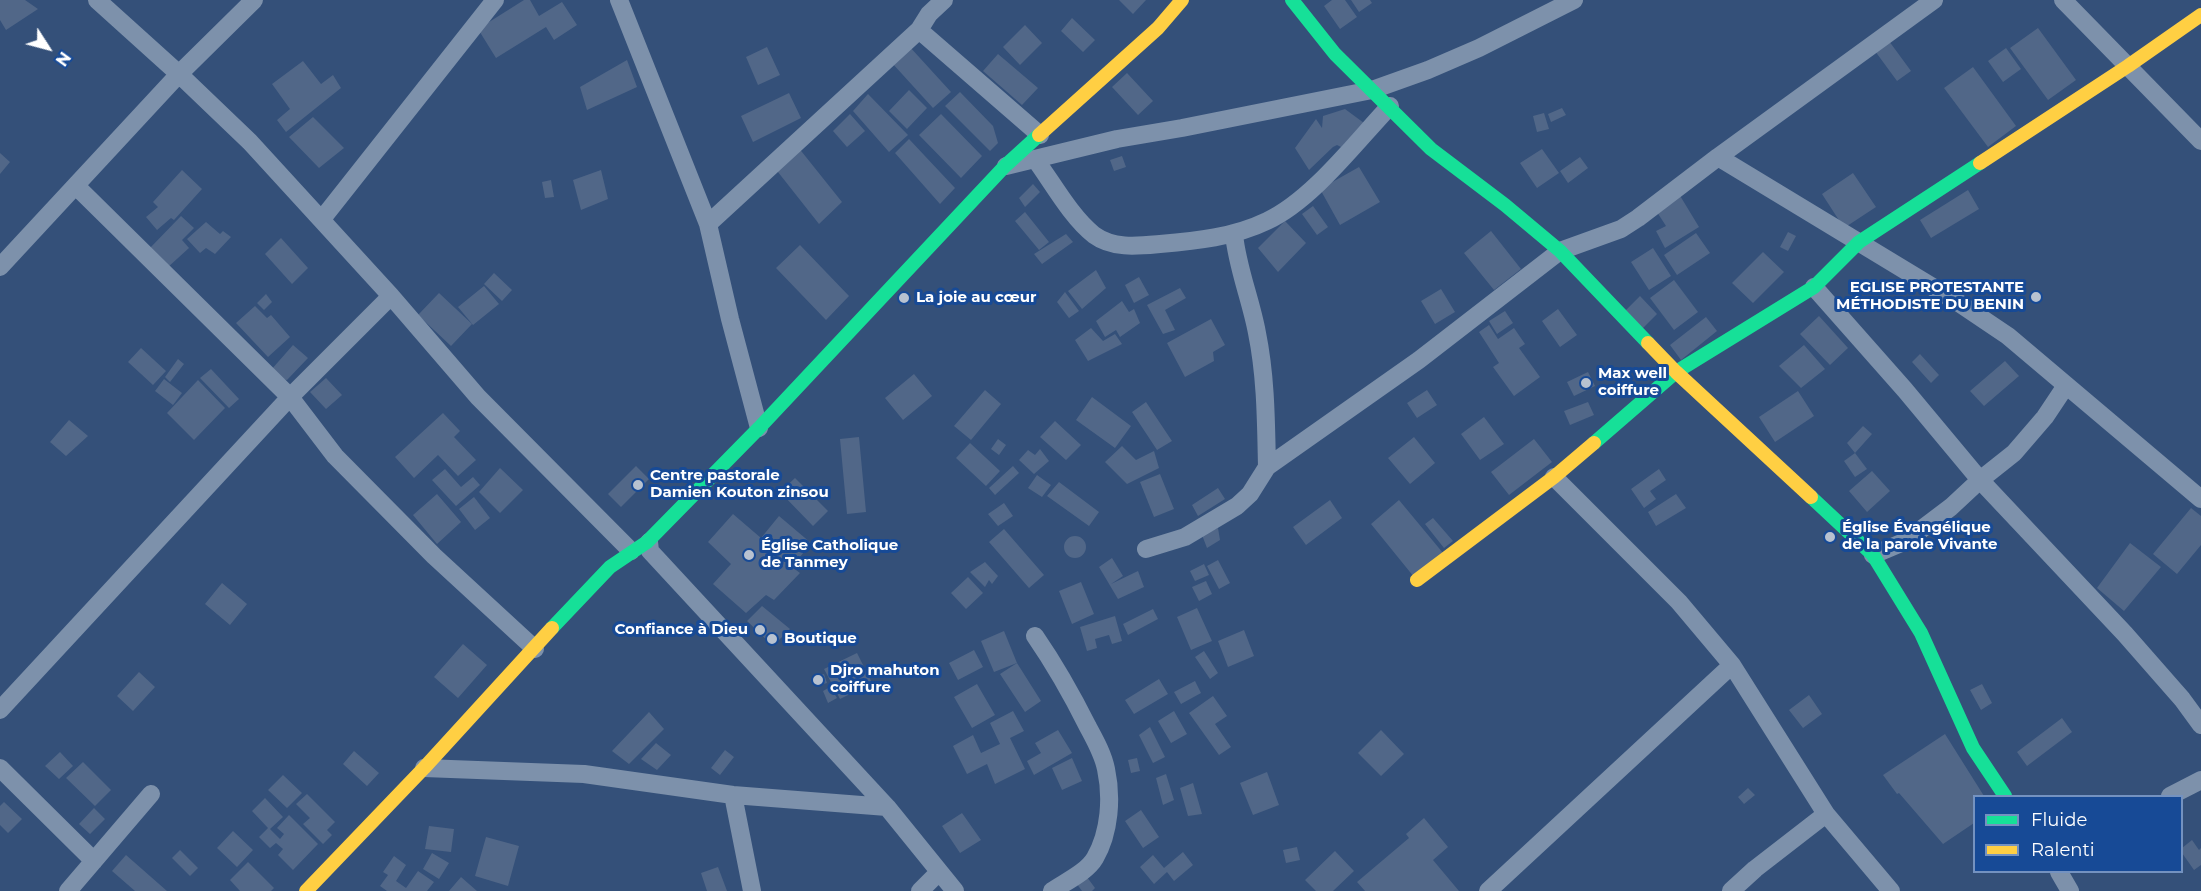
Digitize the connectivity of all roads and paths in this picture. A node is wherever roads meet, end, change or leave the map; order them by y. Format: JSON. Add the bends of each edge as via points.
{"nodes":[{"id":1,"x":97,"y":0,"type":"edge"},
{"id":2,"x":254,"y":0,"type":"edge"},
{"id":3,"x":495,"y":0,"type":"edge"},
{"id":4,"x":619,"y":0,"type":"edge"},
{"id":5,"x":944,"y":0,"type":"edge"},
{"id":6,"x":1182,"y":0,"type":"edge"},
{"id":7,"x":1292,"y":0,"type":"edge"},
{"id":8,"x":1574,"y":0,"type":"edge"},
{"id":9,"x":1934,"y":0,"type":"edge"},
{"id":10,"x":2063,"y":0,"type":"edge"},
{"id":11,"x":923,"y":15,"type":"edge"},
{"id":12,"x":2201,"y":15,"type":"edge"},
{"id":13,"x":2128,"y":66,"type":"junction"},
{"id":14,"x":178,"y":74,"type":"junction"},
{"id":15,"x":1372,"y":90,"type":"junction"},
{"id":16,"x":1389,"y":106,"type":"junction"},
{"id":17,"x":1040,"y":135,"type":"junction"},
{"id":18,"x":2201,"y":141,"type":"edge"},
{"id":19,"x":1718,"y":157,"type":"junction"},
{"id":20,"x":1035,"y":159,"type":"junction"},
{"id":21,"x":1005,"y":166,"type":"junction"},
{"id":22,"x":75,"y":186,"type":"junction"},
{"id":23,"x":322,"y":219,"type":"junction"},
{"id":24,"x":708,"y":224,"type":"junction"},
{"id":25,"x":1234,"y":234,"type":"junction"},
{"id":26,"x":1859,"y":242,"type":"junction"},
{"id":27,"x":1560,"y":251,"type":"junction"},
{"id":28,"x":0,"y":267,"type":"edge"},
{"id":29,"x":1814,"y":287,"type":"junction"},
{"id":30,"x":391,"y":296,"type":"junction"},
{"id":31,"x":1676,"y":372,"type":"junction"},
{"id":32,"x":2065,"y":387,"type":"junction"},
{"id":33,"x":290,"y":397,"type":"junction"},
{"id":34,"x":759,"y":428,"type":"junction"},
{"id":35,"x":1268,"y":467,"type":"junction"},
{"id":36,"x":1554,"y":477,"type":"junction"},
{"id":37,"x":1980,"y":480,"type":"junction"},
{"id":38,"x":2201,"y":499,"type":"edge"},
{"id":39,"x":648,"y":542,"type":"junction"},
{"id":40,"x":1146,"y":549,"type":"dead end"},
{"id":41,"x":631,"y":551,"type":"junction"},
{"id":42,"x":1873,"y":555,"type":"junction"},
{"id":43,"x":1417,"y":580,"type":"dead end"},
{"id":44,"x":1035,"y":636,"type":"dead end"},
{"id":45,"x":535,"y":649,"type":"junction"},
{"id":46,"x":1732,"y":666,"type":"junction"},
{"id":47,"x":0,"y":710,"type":"edge"},
{"id":48,"x":2201,"y":725,"type":"edge"},
{"id":49,"x":0,"y":768,"type":"edge"},
{"id":50,"x":424,"y":768,"type":"junction"},
{"id":51,"x":2201,"y":780,"type":"edge"},
{"id":52,"x":151,"y":794,"type":"dead end"},
{"id":53,"x":733,"y":795,"type":"junction"},
{"id":54,"x":2004,"y":795,"type":"edge"},
{"id":55,"x":2172,"y":795,"type":"edge"},
{"id":56,"x":887,"y":807,"type":"junction"},
{"id":57,"x":1826,"y":814,"type":"junction"},
{"id":58,"x":94,"y":861,"type":"junction"},
{"id":59,"x":939,"y":872,"type":"junction"},
{"id":60,"x":68,"y":891,"type":"edge"},
{"id":61,"x":306,"y":891,"type":"edge"},
{"id":62,"x":752,"y":891,"type":"edge"},
{"id":63,"x":920,"y":891,"type":"edge"},
{"id":64,"x":955,"y":891,"type":"edge"},
{"id":65,"x":1052,"y":891,"type":"edge"},
{"id":66,"x":1488,"y":891,"type":"edge"},
{"id":67,"x":1731,"y":891,"type":"edge"},
{"id":68,"x":1891,"y":891,"type":"edge"}],
"edges":[{"from":1,"to":14,"type":"street"},
{"from":2,"to":14,"type":"street"},
{"from":3,"to":23,"type":"street"},
{"from":4,"to":24,"type":"street"},
{"from":5,"to":11,"type":"street"},
{"from":6,"to":17,"type":"street","via":[[1158,28]]},
{"from":7,"to":15,"type":"street","via":[[1335,54]]},
{"from":8,"to":15,"type":"street","via":[[1479,48]]},
{"from":9,"to":19,"type":"street"},
{"from":10,"to":13,"type":"street"},
{"from":11,"to":17,"type":"street"},
{"from":11,"to":24,"type":"street"},
{"from":12,"to":13,"type":"street"},
{"from":13,"to":18,"type":"street"},
{"from":13,"to":26,"type":"street"},
{"from":14,"to":22,"type":"street"},
{"from":14,"to":23,"type":"street","via":[[250,142]]},
{"from":15,"to":16,"type":"street"},
{"from":15,"to":20,"type":"street","via":[[1117,139]]},
{"from":16,"to":25,"type":"street","via":[[1302,198],[1269,220]]},
{"from":16,"to":27,"type":"street","via":[[1447,163]]},
{"from":17,"to":21,"type":"street"},
{"from":19,"to":26,"type":"street"},
{"from":19,"to":27,"type":"street","via":[[1621,229]]},
{"from":20,"to":21,"type":"street"},
{"from":20,"to":25,"type":"street","via":[[1080,221],[1107,243],[1143,245]]},
{"from":21,"to":34,"type":"street"},
{"from":22,"to":28,"type":"street"},
{"from":22,"to":33,"type":"street"},
{"from":23,"to":30,"type":"street"},
{"from":24,"to":34,"type":"street"},
{"from":25,"to":35,"type":"street","via":[[1263,368]]},
{"from":26,"to":29,"type":"street"},
{"from":26,"to":32,"type":"street","via":[[2008,336]]},
{"from":27,"to":31,"type":"street"},
{"from":27,"to":35,"type":"street","via":[[1419,360]]},
{"from":29,"to":31,"type":"street"},
{"from":29,"to":37,"type":"street"},
{"from":30,"to":33,"type":"street"},
{"from":30,"to":41,"type":"street","via":[[478,397]]},
{"from":31,"to":36,"type":"street"},
{"from":31,"to":42,"type":"street"},
{"from":32,"to":37,"type":"street","via":[[2014,453]]},
{"from":32,"to":38,"type":"street"},
{"from":33,"to":45,"type":"street","via":[[335,456],[434,556]]},
{"from":33,"to":47,"type":"street"},
{"from":34,"to":39,"type":"street"},
{"from":35,"to":40,"type":"street","via":[[1237,506],[1185,537]]},
{"from":36,"to":43,"type":"street"},
{"from":36,"to":46,"type":"street","via":[[1679,602]]},
{"from":37,"to":42,"type":"street","via":[[1906,541]]},
{"from":37,"to":48,"type":"street","via":[[2125,634]]},
{"from":39,"to":41,"type":"street"},
{"from":39,"to":56,"type":"street","via":[[650,551]]},
{"from":41,"to":45,"type":"street","via":[[595,582]]},
{"from":42,"to":54,"type":"street","via":[[1921,633],[1973,748]]},
{"from":44,"to":65,"type":"street","via":[[1100,749],[1108,784],[1107,823],[1095,859]]},
{"from":45,"to":50,"type":"street"},
{"from":46,"to":57,"type":"street"},
{"from":46,"to":66,"type":"street"},
{"from":49,"to":58,"type":"street"},
{"from":50,"to":53,"type":"street","via":[[584,774]]},
{"from":50,"to":61,"type":"street"},
{"from":51,"to":55,"type":"street"},
{"from":52,"to":58,"type":"street"},
{"from":53,"to":56,"type":"street"},
{"from":53,"to":62,"type":"street"},
{"from":56,"to":59,"type":"street"},
{"from":57,"to":67,"type":"street"},
{"from":57,"to":68,"type":"street"},
{"from":58,"to":60,"type":"street"},
{"from":59,"to":63,"type":"street"},
{"from":59,"to":64,"type":"street"}]}
